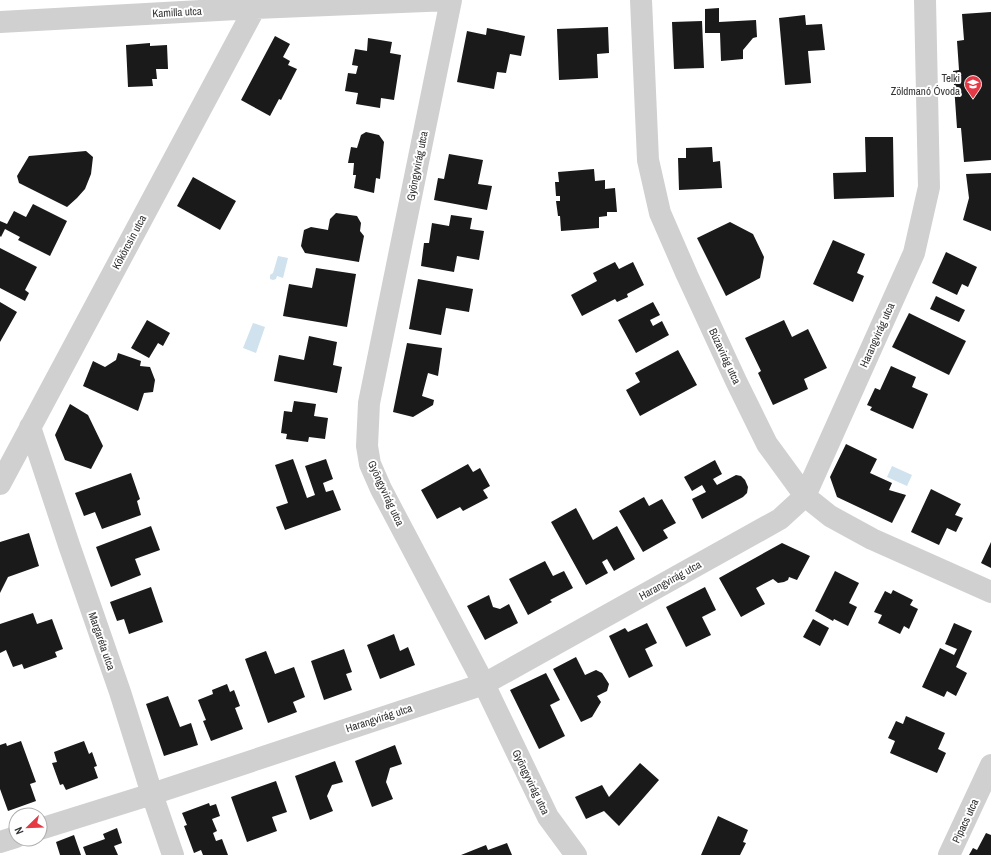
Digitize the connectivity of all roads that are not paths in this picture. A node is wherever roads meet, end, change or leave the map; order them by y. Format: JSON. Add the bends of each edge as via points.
{"nodes":[{"id":1,"x":451,"y":0,"type":"edge"},
{"id":2,"x":641,"y":0,"type":"edge"},
{"id":3,"x":925,"y":0,"type":"edge"},
{"id":4,"x":257,"y":4,"type":"edge"},
{"id":5,"x":0,"y":22,"type":"edge"},
{"id":6,"x":30,"y":427,"type":"junction"},
{"id":7,"x":0,"y":484,"type":"edge"},
{"id":8,"x":805,"y":496,"type":"junction"},
{"id":9,"x":991,"y":592,"type":"edge"},
{"id":10,"x":484,"y":684,"type":"junction"},
{"id":11,"x":991,"y":765,"type":"edge"},
{"id":12,"x":152,"y":794,"type":"junction"},
{"id":13,"x":48,"y":826,"type":"edge"},
{"id":14,"x":173,"y":855,"type":"edge"},
{"id":15,"x":576,"y":855,"type":"edge"},
{"id":16,"x":949,"y":855,"type":"edge"}],
"edges":[{"from":1,"to":4,"type":"street","name":"Kamilla utca"},
{"from":1,"to":10,"type":"street","name":"Gyöngyvirág utca","via":[[369,402],[367,446],[370,464],[381,489]]},
{"from":2,"to":8,"type":"street","name":"Búzavirág utca","via":[[648,160],[660,213],[767,444]]},
{"from":3,"to":8,"type":"street","name":"Harangvirág utca","via":[[929,186],[914,253]]},
{"from":4,"to":5,"type":"street","name":"Kamilla utca"},
{"from":4,"to":6,"type":"street","name":"Kökörcsin utca"},
{"from":6,"to":7,"type":"street","name":"Kökörcsin utca"},
{"from":6,"to":12,"type":"street","name":"Margaréta utca"},
{"from":8,"to":9,"type":"street","name":"Búzavirág utca","via":[[830,516],[872,538]]},
{"from":8,"to":10,"type":"street","name":"Harangvirág utca","via":[[780,519]]},
{"from":10,"to":12,"type":"street","name":"Harangvirág utca"},
{"from":10,"to":15,"type":"street","name":"Gyöngyvirág utca","via":[[548,817]]},
{"from":11,"to":16,"type":"street","name":"Pipacs utca"},
{"from":12,"to":13,"type":"street","name":"Harangvirág utca"},
{"from":12,"to":14,"type":"street","name":"Margaréta utca"}]}
